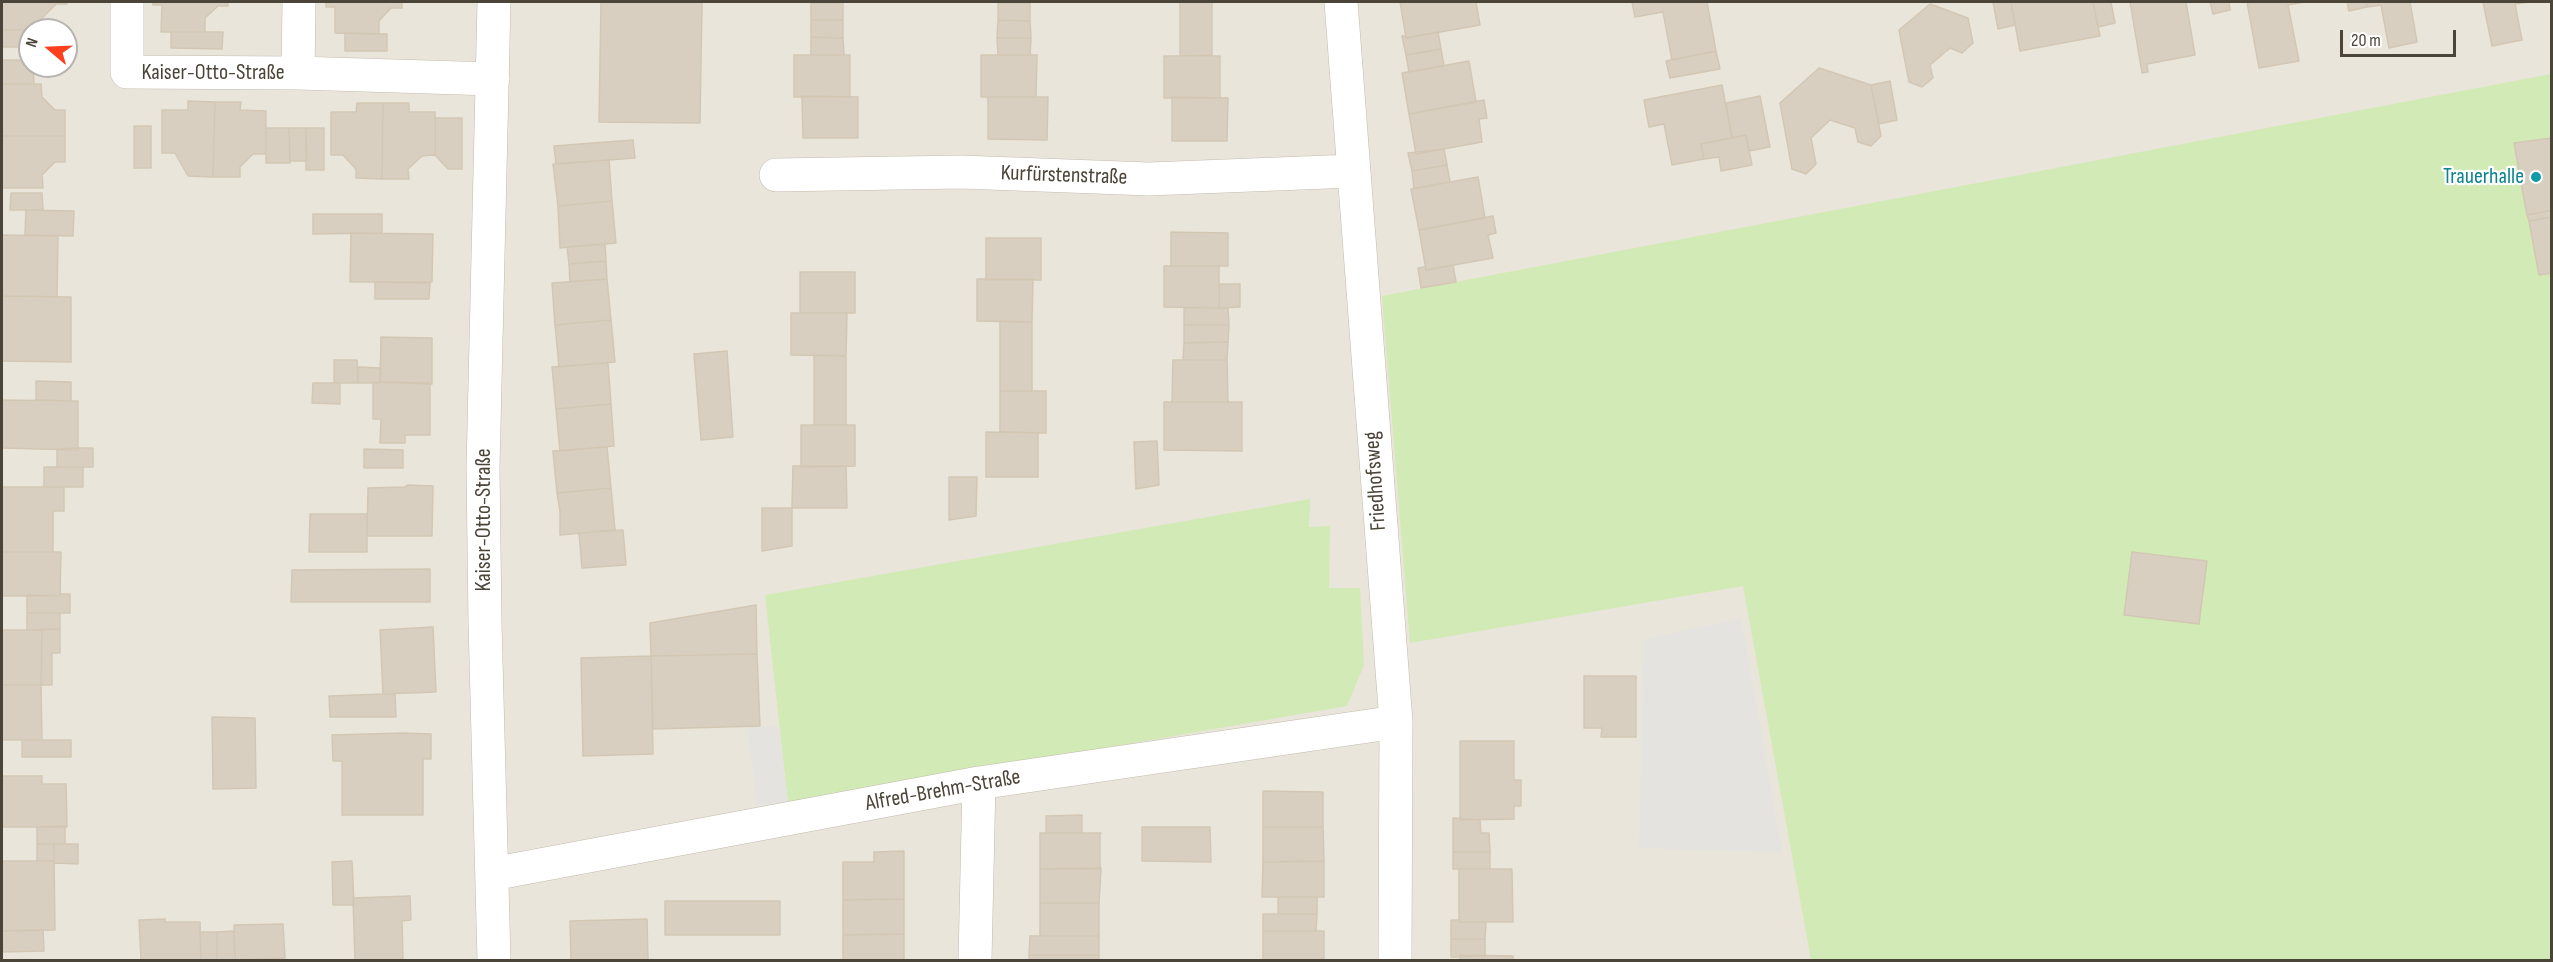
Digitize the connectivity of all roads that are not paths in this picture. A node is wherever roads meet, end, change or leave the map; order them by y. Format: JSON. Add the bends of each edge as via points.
{"nodes":[{"id":1,"x":127,"y":2,"type":"edge"},
{"id":2,"x":299,"y":2,"type":"edge"},
{"id":3,"x":494,"y":2,"type":"edge"},
{"id":4,"x":1341,"y":2,"type":"edge"},
{"id":5,"x":298,"y":74,"type":"junction"},
{"id":6,"x":493,"y":79,"type":"junction"},
{"id":7,"x":1353,"y":171,"type":"junction"},
{"id":8,"x":776,"y":175,"type":"dead end"},
{"id":9,"x":1396,"y":722,"type":"junction"},
{"id":10,"x":979,"y":783,"type":"junction"},
{"id":11,"x":492,"y":874,"type":"junction"},
{"id":12,"x":494,"y":960,"type":"edge"},
{"id":13,"x":975,"y":960,"type":"edge"},
{"id":14,"x":1395,"y":960,"type":"edge"}],
"edges":[{"from":1,"to":5,"type":"street","name":"Kaiser-Otto-Straße","via":[[127,72]]},
{"from":2,"to":5,"type":"street","name":"Kaiser-Otto-Straße"},
{"from":3,"to":6,"type":"street","name":"Kaiser-Otto-Straße"},
{"from":4,"to":7,"type":"street","name":"Friedhofsweg"},
{"from":5,"to":6,"type":"street","name":"Kaiser-Otto-Straße"},
{"from":6,"to":11,"type":"street","name":"Kaiser-Otto-Straße","via":[[483,468]]},
{"from":7,"to":8,"type":"street","name":"Kurfürstenstraße","via":[[1149,179],[961,172]]},
{"from":7,"to":9,"type":"street","name":"Friedhofsweg"},
{"from":9,"to":10,"type":"street","name":"Alfred-Brehm-Straße"},
{"from":9,"to":14,"type":"street","name":"Friedhofsweg"},
{"from":10,"to":11,"type":"street","name":"Alfred-Brehm-Straße"},
{"from":10,"to":13,"type":"street"},
{"from":11,"to":12,"type":"street","name":"Kaiser-Otto-Straße"}]}
